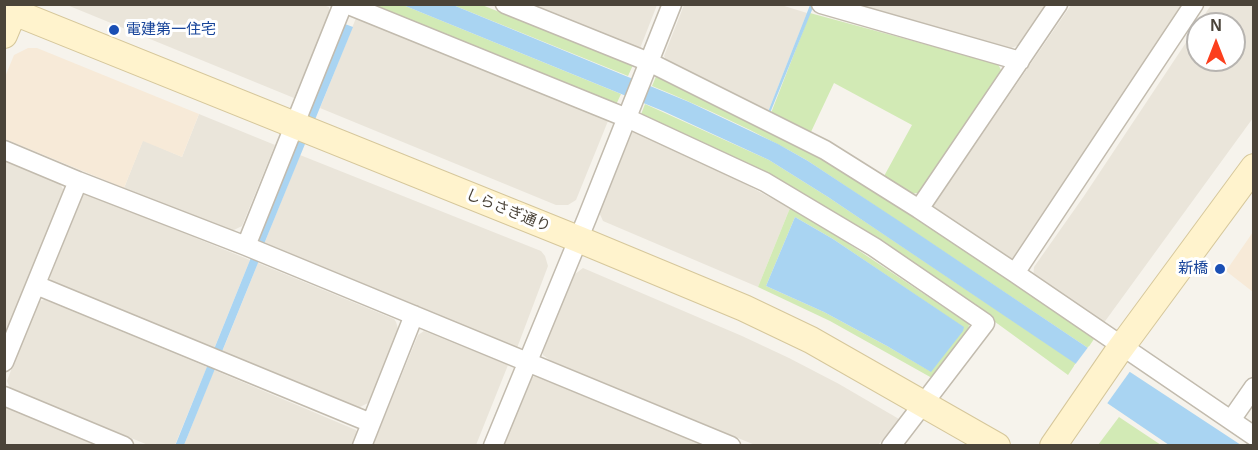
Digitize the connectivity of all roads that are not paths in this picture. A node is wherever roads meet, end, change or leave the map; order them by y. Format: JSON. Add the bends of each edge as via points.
{"nodes":[{"id":1,"x":344,"y":4,"type":"edge"},
{"id":2,"x":505,"y":4,"type":"edge"},
{"id":3,"x":672,"y":4,"type":"edge"},
{"id":4,"x":821,"y":4,"type":"edge"},
{"id":5,"x":1058,"y":4,"type":"edge"},
{"id":6,"x":1194,"y":4,"type":"edge"},
{"id":7,"x":12,"y":8,"type":"edge"},
{"id":8,"x":4,"y":35,"type":"edge"},
{"id":9,"x":1020,"y":61,"type":"junction"},
{"id":10,"x":649,"y":62,"type":"junction"},
{"id":11,"x":627,"y":118,"type":"junction"},
{"id":12,"x":294,"y":125,"type":"junction"},
{"id":13,"x":4,"y":150,"type":"edge"},
{"id":14,"x":1254,"y":167,"type":"edge"},
{"id":15,"x":78,"y":181,"type":"junction"},
{"id":16,"x":919,"y":209,"type":"junction"},
{"id":17,"x":578,"y":239,"type":"junction"},
{"id":18,"x":246,"y":246,"type":"junction"},
{"id":19,"x":1015,"y":273,"type":"junction"},
{"id":20,"x":36,"y":285,"type":"junction"},
{"id":21,"x":414,"y":315,"type":"junction"},
{"id":22,"x":1120,"y":350,"type":"junction"},
{"id":23,"x":4,"y":362,"type":"edge"},
{"id":24,"x":528,"y":362,"type":"junction"},
{"id":25,"x":1254,"y":387,"type":"edge"},
{"id":26,"x":4,"y":396,"type":"edge"},
{"id":27,"x":924,"y":403,"type":"junction"},
{"id":28,"x":1231,"y":420,"type":"junction"},
{"id":29,"x":371,"y":423,"type":"junction"},
{"id":30,"x":1254,"y":436,"type":"edge"},
{"id":31,"x":124,"y":446,"type":"edge"},
{"id":32,"x":362,"y":446,"type":"edge"},
{"id":33,"x":493,"y":446,"type":"edge"},
{"id":34,"x":731,"y":446,"type":"edge"},
{"id":35,"x":891,"y":446,"type":"edge"},
{"id":36,"x":997,"y":446,"type":"edge"},
{"id":37,"x":1053,"y":446,"type":"edge"}],
"edges":[{"from":1,"to":11,"type":"street"},
{"from":1,"to":12,"type":"street"},
{"from":2,"to":10,"type":"street"},
{"from":3,"to":10,"type":"street"},
{"from":4,"to":9,"type":"street"},
{"from":5,"to":9,"type":"street"},
{"from":6,"to":19,"type":"street"},
{"from":7,"to":8,"type":"street"},
{"from":7,"to":12,"type":"street","name":"しらさぎ通り"},
{"from":9,"to":16,"type":"street"},
{"from":10,"to":11,"type":"street"},
{"from":10,"to":16,"type":"street","via":[[825,150]]},
{"from":11,"to":17,"type":"street"},
{"from":11,"to":27,"type":"street","via":[[765,182],[874,247],[986,323]]},
{"from":12,"to":17,"type":"street","name":"しらさぎ通り"},
{"from":12,"to":18,"type":"street"},
{"from":13,"to":15,"type":"street"},
{"from":14,"to":22,"type":"street"},
{"from":15,"to":18,"type":"street"},
{"from":15,"to":20,"type":"street"},
{"from":16,"to":19,"type":"street"},
{"from":17,"to":24,"type":"street"},
{"from":17,"to":27,"type":"street","name":"しらさぎ通り","via":[[744,308]]},
{"from":18,"to":21,"type":"street"},
{"from":19,"to":22,"type":"street"},
{"from":20,"to":23,"type":"street"},
{"from":20,"to":29,"type":"street"},
{"from":21,"to":24,"type":"street"},
{"from":21,"to":29,"type":"street"},
{"from":22,"to":28,"type":"street"},
{"from":22,"to":37,"type":"street"},
{"from":24,"to":33,"type":"street"},
{"from":24,"to":34,"type":"street"},
{"from":25,"to":28,"type":"street"},
{"from":26,"to":31,"type":"street"},
{"from":27,"to":35,"type":"street"},
{"from":27,"to":36,"type":"street","name":"しらさぎ通り"},
{"from":28,"to":30,"type":"street"},
{"from":29,"to":32,"type":"street"}]}
